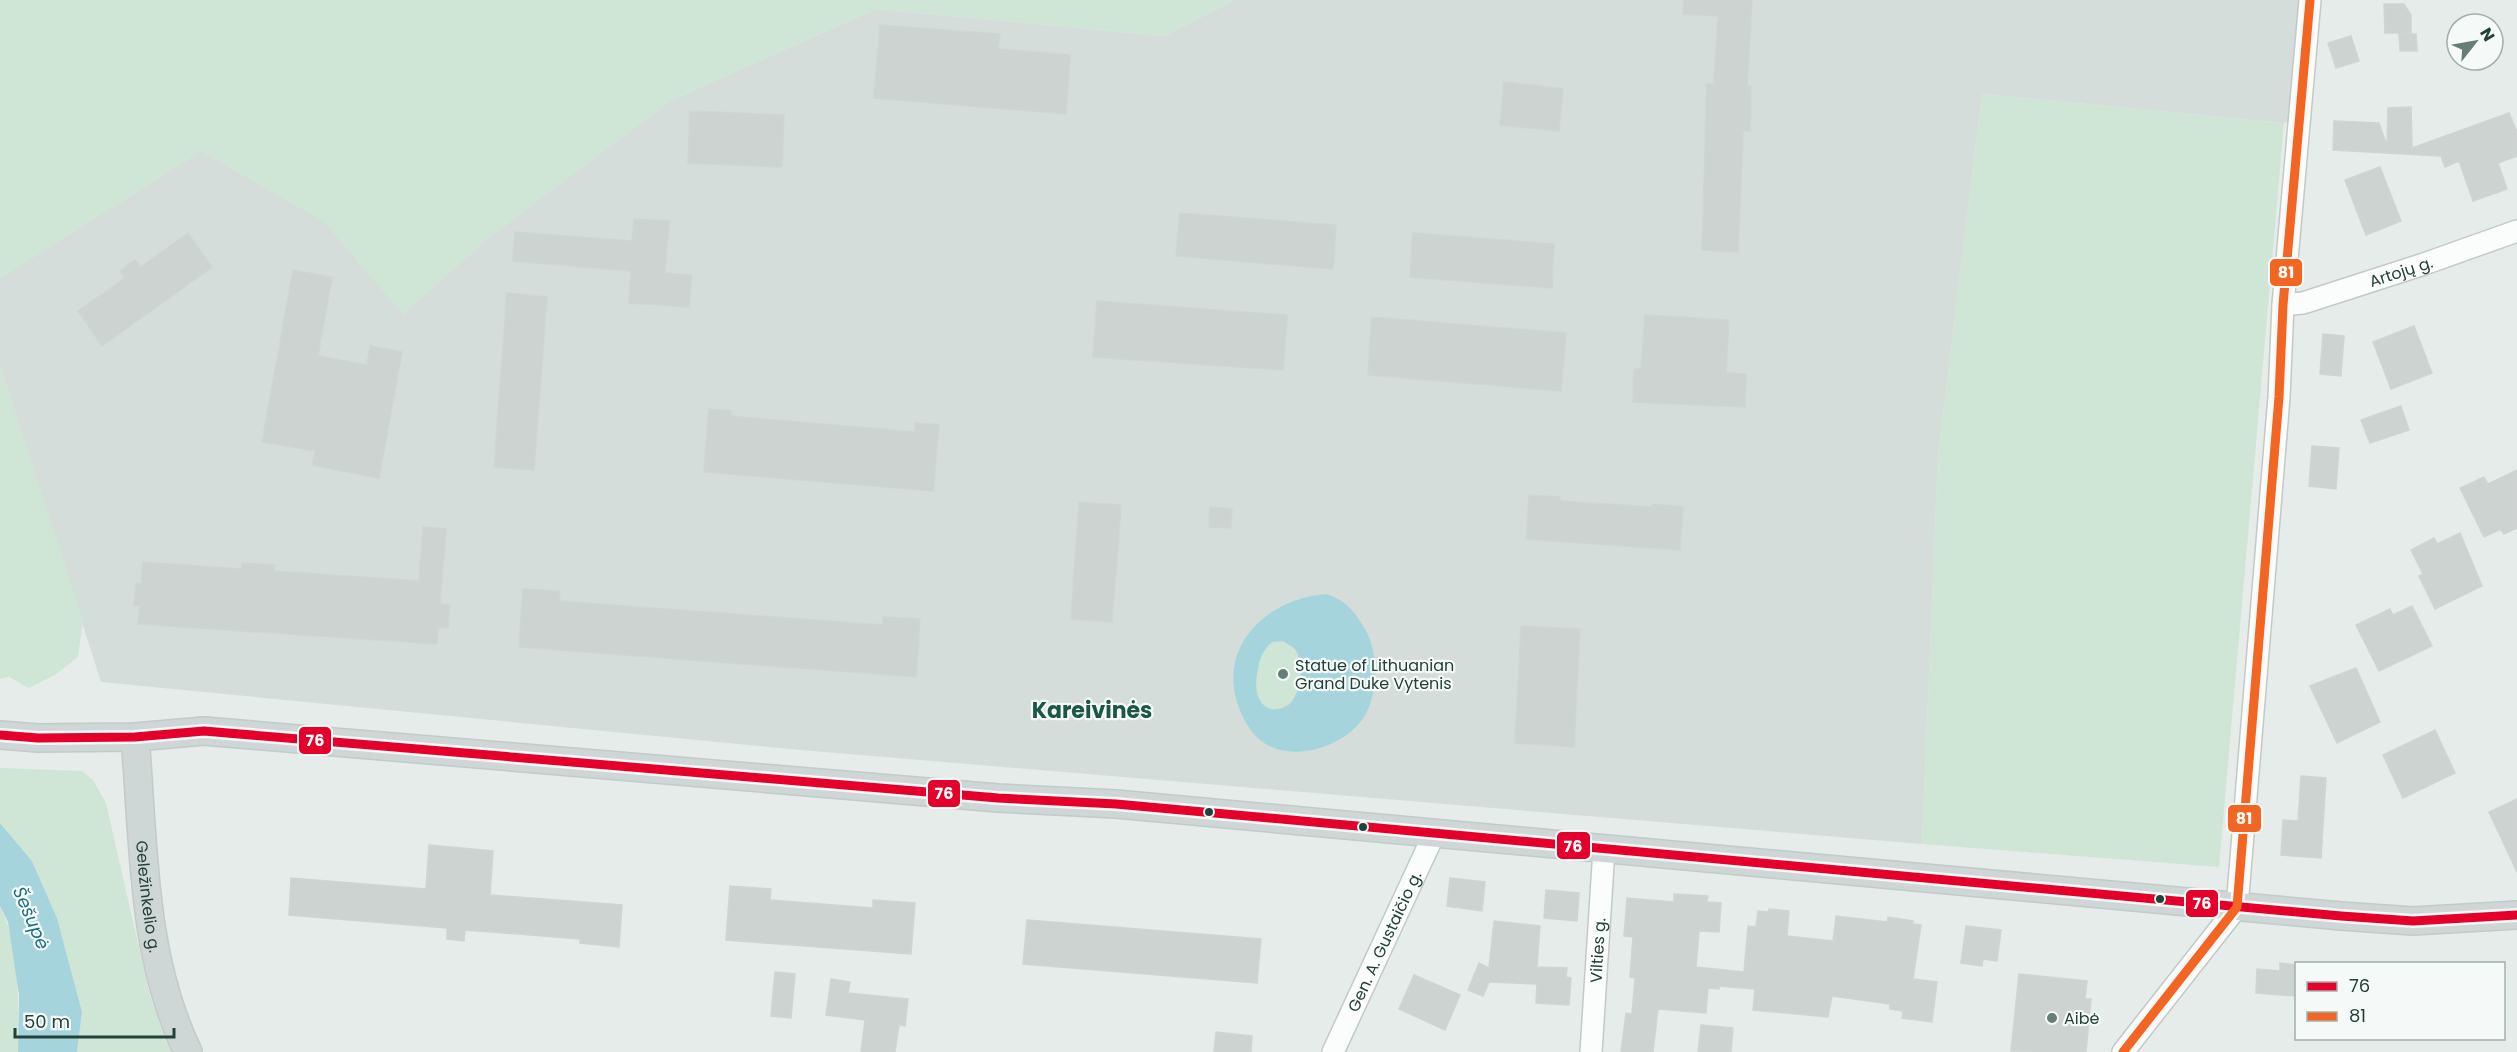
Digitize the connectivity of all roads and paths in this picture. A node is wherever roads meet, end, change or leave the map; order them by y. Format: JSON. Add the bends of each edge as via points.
{"nodes":[{"id":1,"x":2310,"y":0,"type":"edge"},
{"id":2,"x":2517,"y":231,"type":"edge"},
{"id":3,"x":2283,"y":305,"type":"junction"},
{"id":4,"x":0,"y":735,"type":"edge"},
{"id":5,"x":135,"y":737,"type":"junction"},
{"id":6,"x":1435,"y":832,"type":"junction"},
{"id":7,"x":1604,"y":849,"type":"junction"},
{"id":8,"x":2237,"y":907,"type":"junction"},
{"id":9,"x":2517,"y":915,"type":"edge"},
{"id":10,"x":188,"y":1052,"type":"edge"},
{"id":11,"x":1333,"y":1052,"type":"edge"},
{"id":12,"x":1590,"y":1052,"type":"edge"},
{"id":13,"x":2123,"y":1052,"type":"edge"}],
"edges":[{"from":1,"to":3,"type":"street"},
{"from":2,"to":3,"type":"street","name":"Artojų g.","via":[[2303,303]]},
{"from":3,"to":8,"type":"street","via":[[2279,398]]},
{"from":4,"to":5,"type":"main road"},
{"from":5,"to":6,"type":"main road","via":[[204,731]]},
{"from":5,"to":10,"type":"main road","name":"Geležinkelio g.","via":[[156,959]]},
{"from":6,"to":7,"type":"main road"},
{"from":6,"to":11,"type":"street","name":"Gen. A. Gustaičio g."},
{"from":7,"to":8,"type":"main road"},
{"from":7,"to":12,"type":"street","name":"Vilties g."},
{"from":8,"to":9,"type":"main road","via":[[2414,921]]},
{"from":8,"to":13,"type":"street"}]}
